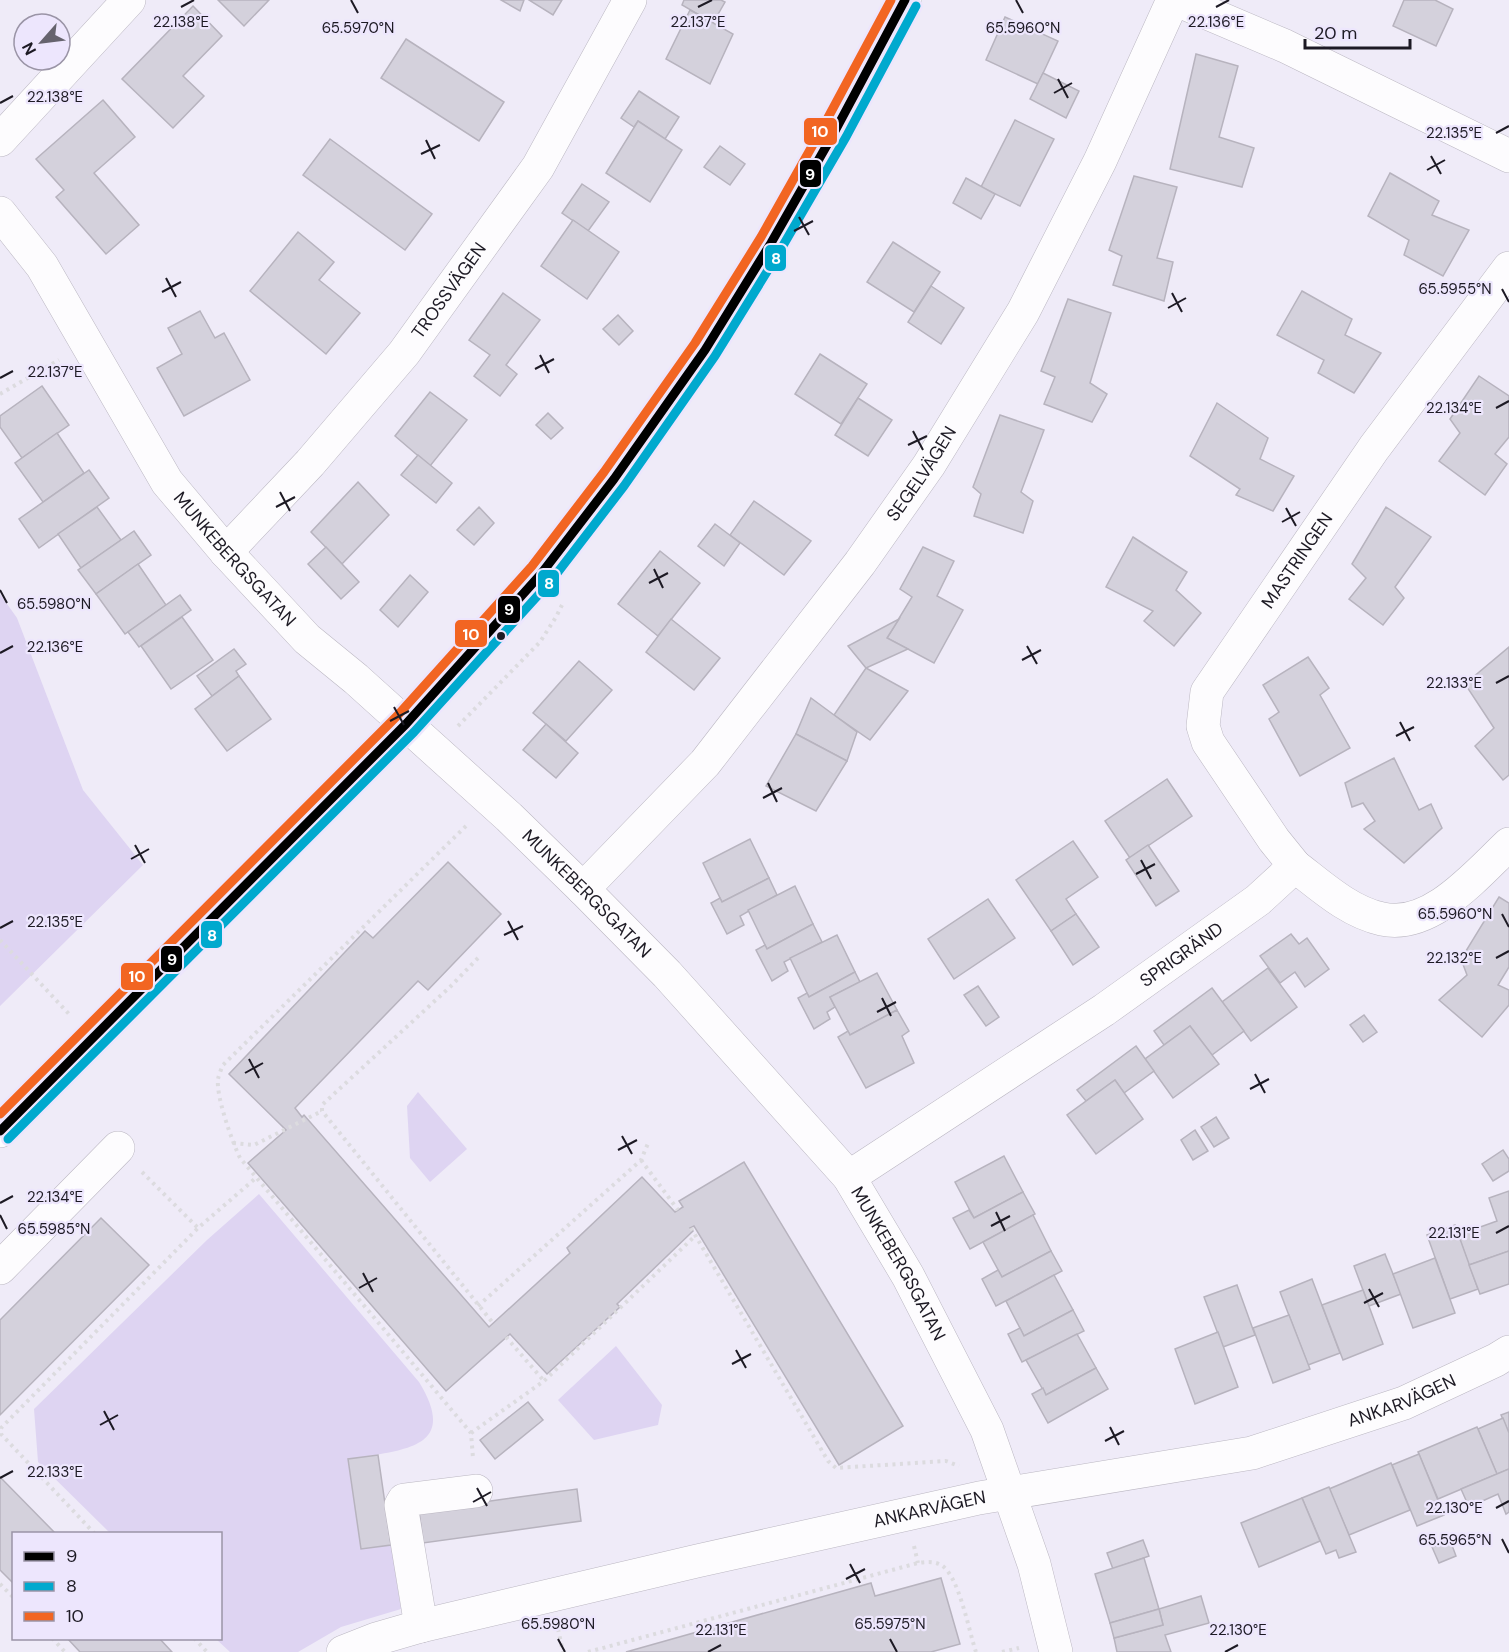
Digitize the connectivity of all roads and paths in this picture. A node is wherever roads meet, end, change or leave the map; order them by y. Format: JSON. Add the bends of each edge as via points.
{"nodes":[{"id":1,"x":129,"y":0,"type":"edge"},
{"id":2,"x":630,"y":0,"type":"edge"},
{"id":3,"x":905,"y":0,"type":"edge"},
{"id":4,"x":1175,"y":0,"type":"edge"},
{"id":5,"x":0,"y":140,"type":"edge"},
{"id":6,"x":1509,"y":156,"type":"edge"},
{"id":7,"x":0,"y":213,"type":"edge"},
{"id":8,"x":1509,"y":268,"type":"edge"},
{"id":9,"x":86,"y":344,"type":"junction"},
{"id":10,"x":0,"y":394,"type":"edge"},
{"id":11,"x":226,"y":552,"type":"junction"},
{"id":12,"x":406,"y":724,"type":"junction"},
{"id":13,"x":473,"y":819,"type":"dead end"},
{"id":14,"x":1509,"y":844,"type":"edge"},
{"id":15,"x":1295,"y":866,"type":"junction"},
{"id":16,"x":583,"y":889,"type":"junction"},
{"id":17,"x":0,"y":940,"type":"edge"},
{"id":18,"x":478,"y":958,"type":"dead end"},
{"id":19,"x":75,"y":1021,"type":"dead end"},
{"id":20,"x":322,"y":1111,"type":"junction"},
{"id":21,"x":0,"y":1131,"type":"edge"},
{"id":22,"x":649,"y":1141,"type":"dead end"},
{"id":23,"x":232,"y":1142,"type":"junction"},
{"id":24,"x":118,"y":1148,"type":"joint"},
{"id":25,"x":641,"y":1160,"type":"junction"},
{"id":26,"x":257,"y":1177,"type":"junction"},
{"id":27,"x":849,"y":1177,"type":"junction"},
{"id":28,"x":678,"y":1210,"type":"dead end"},
{"id":29,"x":198,"y":1228,"type":"junction"},
{"id":30,"x":691,"y":1228,"type":"dead end"},
{"id":31,"x":696,"y":1235,"type":"junction"},
{"id":32,"x":0,"y":1268,"type":"edge"},
{"id":33,"x":478,"y":1306,"type":"junction"},
{"id":34,"x":493,"y":1323,"type":"dead end"},
{"id":35,"x":506,"y":1337,"type":"dead end"},
{"id":36,"x":1509,"y":1352,"type":"edge"},
{"id":37,"x":544,"y":1382,"type":"junction"},
{"id":38,"x":1,"y":1431,"type":"edge"},
{"id":39,"x":471,"y":1433,"type":"junction"},
{"id":40,"x":963,"y":1467,"type":"dead end"},
{"id":41,"x":476,"y":1491,"type":"joint"},
{"id":42,"x":1009,"y":1492,"type":"junction"},
{"id":43,"x":94,"y":1532,"type":"edge"},
{"id":44,"x":0,"y":1584,"type":"edge"},
{"id":45,"x":12,"y":1596,"type":"edge"},
{"id":46,"x":555,"y":1618,"type":"dead end"},
{"id":47,"x":421,"y":1626,"type":"junction"},
{"id":48,"x":54,"y":1640,"type":"edge"},
{"id":49,"x":196,"y":1640,"type":"edge"},
{"id":50,"x":1021,"y":1648,"type":"dead end"},
{"id":51,"x":65,"y":1652,"type":"edge"},
{"id":52,"x":207,"y":1652,"type":"edge"},
{"id":53,"x":343,"y":1652,"type":"edge"},
{"id":54,"x":563,"y":1652,"type":"edge"},
{"id":55,"x":588,"y":1652,"type":"edge"},
{"id":56,"x":976,"y":1652,"type":"edge"},
{"id":57,"x":1002,"y":1652,"type":"edge"},
{"id":58,"x":1056,"y":1652,"type":"edge"}],
"edges":[{"from":1,"to":5,"type":"street"},
{"from":2,"to":11,"type":"street","name":"TROSSVÄGEN","via":[[537,167],[404,353],[310,464]]},
{"from":3,"to":12,"type":"street","via":[[835,131],[705,350],[541,574]]},
{"from":4,"to":6,"type":"street","via":[[1285,46]]},
{"from":4,"to":16,"type":"street","name":"SEGELVÄGEN","via":[[1100,161],[1023,312],[929,465],[860,563],[705,763]]},
{"from":7,"to":9,"type":"street","name":"MUNKEBERGSGATAN","via":[[42,266]]},
{"from":8,"to":15,"type":"street","name":"MASTRINGEN","via":[[1374,448],[1207,692],[1203,726],[1208,742]]},
{"from":9,"to":10,"type":"path"},
{"from":9,"to":11,"type":"street","name":"MUNKEBERGSGATAN","via":[[167,482]]},
{"from":11,"to":12,"type":"street","name":"MUNKEBERGSGATAN","via":[[307,639]]},
{"from":12,"to":16,"type":"street","name":"MUNKEBERGSGATAN"},
{"from":12,"to":21,"type":"street"},
{"from":13,"to":23,"type":"path","via":[[223,1065],[218,1079],[219,1094]]},
{"from":14,"to":15,"type":"street","via":[[1431,911],[1401,920],[1382,919],[1357,909]]},
{"from":15,"to":27,"type":"street","name":"SPRIGRÄND","via":[[1258,900],[1104,1010]]},
{"from":16,"to":27,"type":"street","name":"MUNKEBERGSGATAN","via":[[667,974]]},
{"from":17,"to":19,"type":"path"},
{"from":18,"to":20,"type":"path","via":[[322,1105]]},
{"from":20,"to":23,"type":"path","via":[[254,1145]]},
{"from":20,"to":33,"type":"path"},
{"from":22,"to":25,"type":"path"},
{"from":23,"to":26,"type":"path"},
{"from":24,"to":29,"type":"path"},
{"from":24,"to":32,"type":"street"},
{"from":25,"to":28,"type":"path"},
{"from":25,"to":33,"type":"path"},
{"from":26,"to":29,"type":"path"},
{"from":26,"to":39,"type":"path"},
{"from":27,"to":42,"type":"street","name":"MUNKEBERGSGATAN","via":[[908,1276],[987,1430]]},
{"from":29,"to":38,"type":"path"},
{"from":30,"to":31,"type":"path"},
{"from":31,"to":37,"type":"path"},
{"from":31,"to":40,"type":"path","via":[[828,1461],[836,1468],[946,1461]]},
{"from":33,"to":34,"type":"path"},
{"from":35,"to":37,"type":"path"},
{"from":36,"to":42,"type":"street","name":"ANKARVÄGEN","via":[[1404,1403],[1251,1453]]},
{"from":37,"to":39,"type":"path"},
{"from":38,"to":43,"type":"path"},
{"from":39,"to":41,"type":"path"},
{"from":41,"to":47,"type":"street","via":[[404,1500],[401,1505]]},
{"from":42,"to":47,"type":"street","name":"ANKARVÄGEN"},
{"from":42,"to":58,"type":"street","name":"MUNKEBERGSGATAN","via":[[1034,1564]]},
{"from":44,"to":45,"type":"path"},
{"from":46,"to":54,"type":"path"},
{"from":47,"to":53,"type":"street","name":"ANKARVÄGEN"},
{"from":48,"to":51,"type":"path"},
{"from":49,"to":52,"type":"path"},
{"from":50,"to":57,"type":"path"},
{"from":55,"to":56,"type":"path","via":[[930,1562],[944,1567],[954,1580]]}]}
